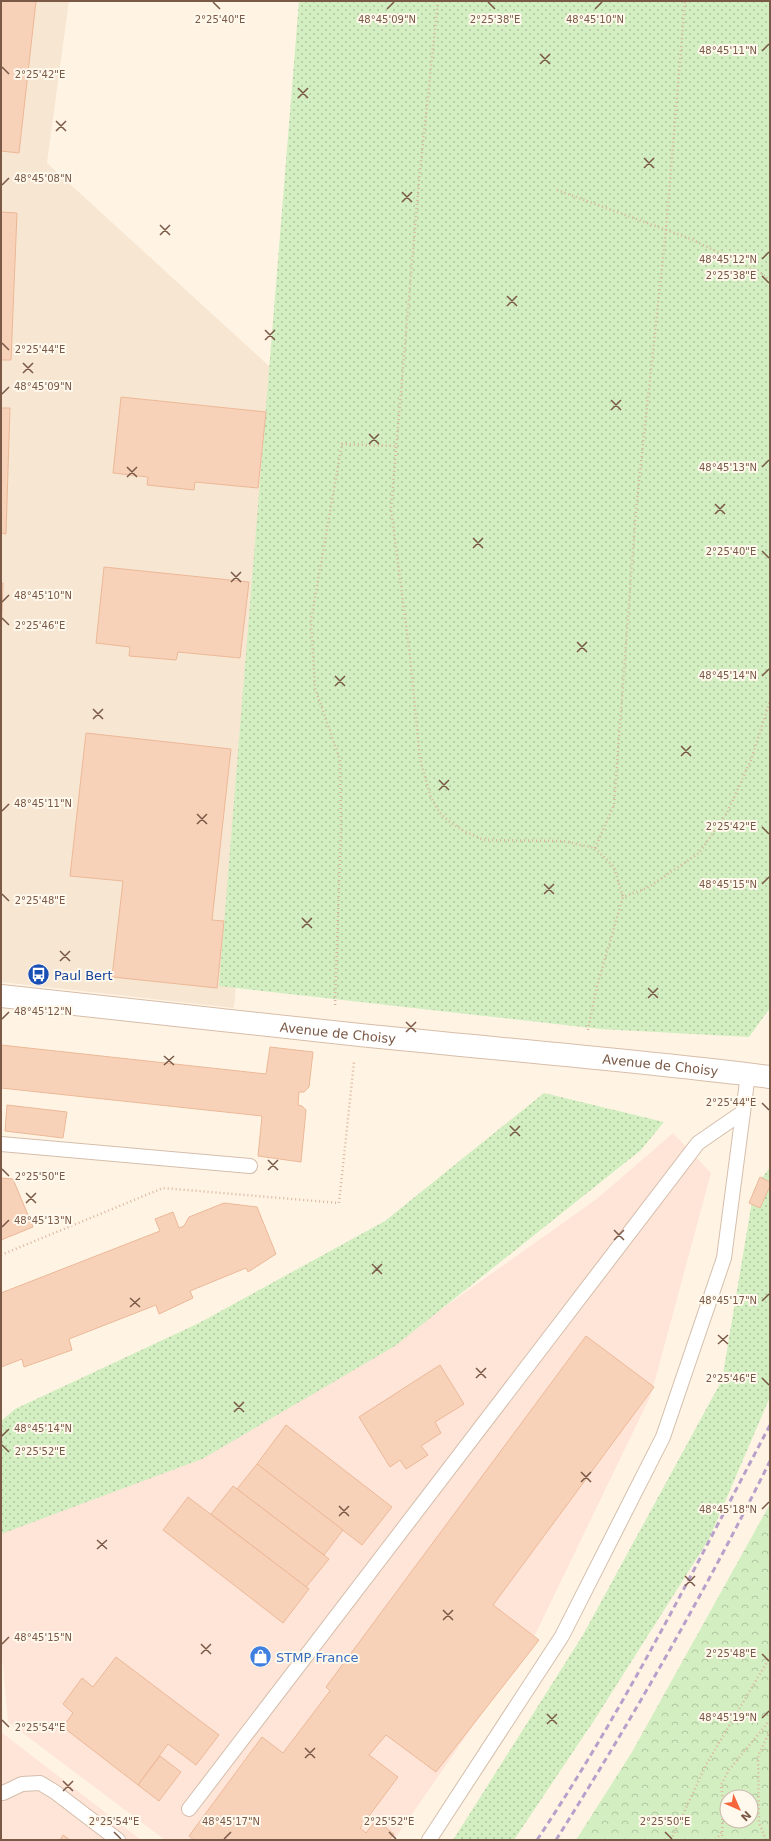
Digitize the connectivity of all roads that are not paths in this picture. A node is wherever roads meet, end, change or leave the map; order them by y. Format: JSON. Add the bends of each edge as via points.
{"nodes":[{"id":1,"x":1,"y":996,"type":"edge"},
{"id":2,"x":748,"y":1074,"type":"junction"},
{"id":3,"x":770,"y":1077,"type":"edge"},
{"id":4,"x":743,"y":1112,"type":"junction"},
{"id":5,"x":1,"y":1144,"type":"edge"},
{"id":6,"x":250,"y":1166,"type":"dead end"},
{"id":7,"x":2,"y":1793,"type":"edge"},
{"id":8,"x":189,"y":1810,"type":"dead end"},
{"id":9,"x":118,"y":1840,"type":"edge"},
{"id":10,"x":429,"y":1840,"type":"edge"}],
"edges":[{"from":1,"to":2,"type":"main road","name":"Avenue de Choisy","via":[[373,1037],[582,1055]]},
{"from":2,"to":3,"type":"main road","name":"Avenue de Choisy"},
{"from":2,"to":4,"type":"lane"},
{"from":4,"to":8,"type":"lane","via":[[698,1143]]},
{"from":4,"to":10,"type":"lane","via":[[724,1258],[663,1437],[562,1636]]},
{"from":5,"to":6,"type":"lane"},
{"from":7,"to":9,"type":"lane","via":[[22,1784],[40,1783],[56,1792]]}]}
